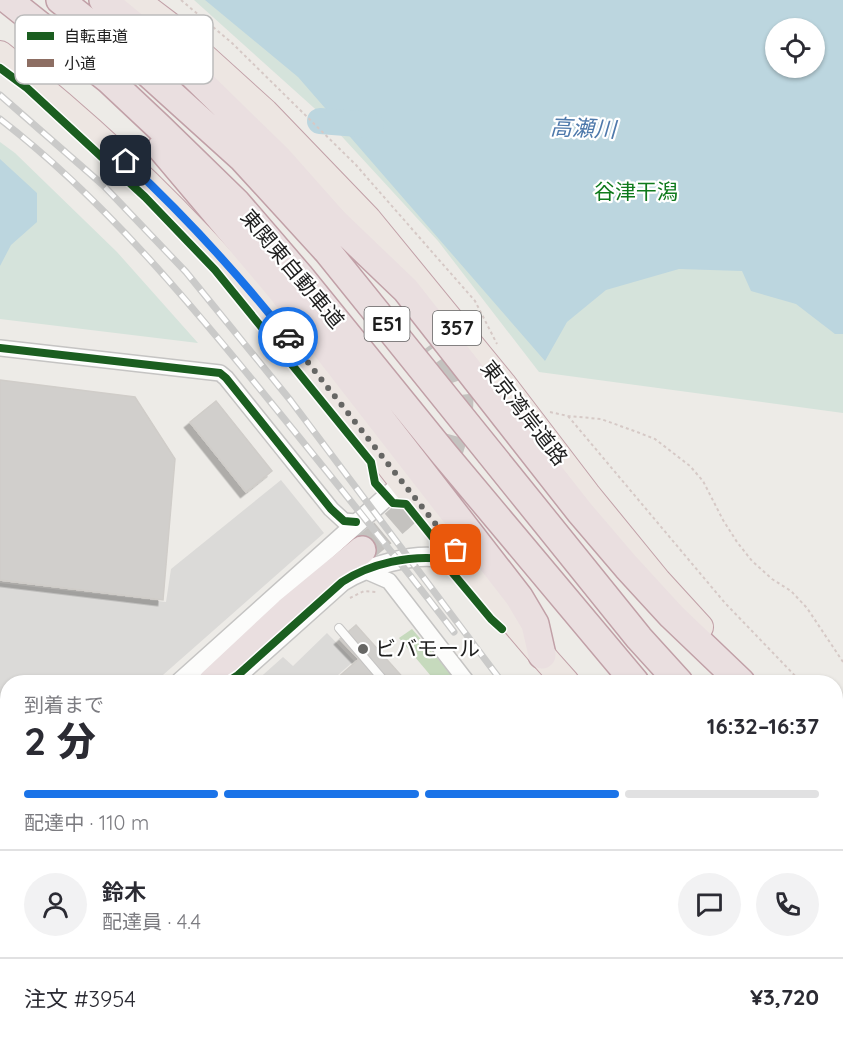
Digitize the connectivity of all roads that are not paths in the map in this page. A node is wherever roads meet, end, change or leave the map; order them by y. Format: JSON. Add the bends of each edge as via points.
{"nodes":[{"id":1,"x":8,"y":0,"type":"edge"},
{"id":2,"x":60,"y":0,"type":"edge"},
{"id":3,"x":103,"y":0,"type":"edge"},
{"id":4,"x":136,"y":0,"type":"edge"},
{"id":5,"x":0,"y":5,"type":"edge"},
{"id":6,"x":27,"y":15,"type":"edge"},
{"id":7,"x":79,"y":15,"type":"edge"},
{"id":8,"x":121,"y":15,"type":"edge"},
{"id":9,"x":156,"y":15,"type":"edge"},
{"id":10,"x":15,"y":17,"type":"edge"},
{"id":11,"x":0,"y":54,"type":"edge"},
{"id":12,"x":213,"y":65,"type":"edge"},
{"id":13,"x":15,"y":66,"type":"edge"},
{"id":14,"x":36,"y":84,"type":"edge"},
{"id":15,"x":96,"y":84,"type":"edge"},
{"id":16,"x":114,"y":84,"type":"edge"},
{"id":17,"x":160,"y":84,"type":"edge"},
{"id":18,"x":202,"y":84,"type":"edge"},
{"id":19,"x":334,"y":221,"type":"junction"},
{"id":20,"x":433,"y":343,"type":"tunnel mouth"},
{"id":21,"x":0,"y":348,"type":"edge"},
{"id":22,"x":391,"y":433,"type":"junction"},
{"id":23,"x":403,"y":482,"type":"junction"},
{"id":24,"x":331,"y":509,"type":"junction"},
{"id":25,"x":356,"y":522,"type":"junction"},
{"id":26,"x":331,"y":546,"type":"junction"},
{"id":27,"x":405,"y":559,"type":"junction"},
{"id":28,"x":364,"y":560,"type":"junction"},
{"id":29,"x":411,"y":610,"type":"junction"},
{"id":30,"x":510,"y":617,"type":"junction"},
{"id":31,"x":339,"y":628,"type":"dead end"},
{"id":32,"x":542,"y":655,"type":"junction"},
{"id":33,"x":188,"y":675,"type":"edge"},
{"id":34,"x":220,"y":675,"type":"edge"},
{"id":35,"x":236,"y":675,"type":"edge"},
{"id":36,"x":379,"y":675,"type":"edge"},
{"id":37,"x":462,"y":675,"type":"edge"},
{"id":38,"x":560,"y":675,"type":"edge"},
{"id":39,"x":629,"y":675,"type":"edge"},
{"id":40,"x":673,"y":675,"type":"edge"},
{"id":41,"x":734,"y":675,"type":"edge"},
{"id":42,"x":746,"y":675,"type":"edge"}],
"edges":[{"from":1,"to":6,"type":"highway","name":"東関東自動車道","number":"E51"},
{"from":2,"to":7,"type":"highway","name":"東関東自動車道","number":"E51"},
{"from":3,"to":8,"type":"highway"},
{"from":4,"to":9,"type":"highway","name":"東京湾岸道路","number":"357"},
{"from":5,"to":10,"type":"highway"},
{"from":11,"to":13,"type":"highway"},
{"from":12,"to":42,"type":"highway","name":"東京湾岸道路","number":"357","via":[[265,112],[368,219],[658,580]]},
{"from":14,"to":23,"type":"highway","via":[[165,198],[273,318]]},
{"from":15,"to":22,"type":"highway","via":[[158,145],[280,289]]},
{"from":16,"to":39,"type":"highway","name":"東関東自動車道","number":"E51","via":[[237,203]]},
{"from":17,"to":40,"type":"highway","name":"東関東自動車道","number":"E51","via":[[242,158],[328,252]]},
{"from":18,"to":19,"type":"highway","via":[[279,159]]},
{"from":19,"to":20,"type":"highway"},
{"from":19,"to":41,"type":"highway","via":[[406,290],[627,567]]},
{"from":21,"to":24,"type":"street","via":[[213,372],[226,378]]},
{"from":22,"to":23,"type":"highway","via":[[409,465]]},
{"from":22,"to":32,"type":"highway","via":[[519,597],[535,624]]},
{"from":23,"to":25,"type":"street"},
{"from":23,"to":30,"type":"highway"},
{"from":24,"to":25,"type":"street","via":[[344,521]]},
{"from":24,"to":26,"type":"street","via":[[338,531]]},
{"from":25,"to":26,"type":"street"},
{"from":26,"to":33,"type":"street"},
{"from":27,"to":28,"type":"street"},
{"from":27,"to":29,"type":"street","via":[[398,584]]},
{"from":27,"to":30,"type":"street","via":[[445,559],[456,565],[483,601]]},
{"from":28,"to":29,"type":"street","via":[[389,581]]},
{"from":28,"to":34,"type":"highway","via":[[288,612]]},
{"from":28,"to":35,"type":"street"},
{"from":29,"to":37,"type":"street"},
{"from":30,"to":32,"type":"highway"},
{"from":31,"to":36,"type":"lane"},
{"from":32,"to":38,"type":"highway"}]}
